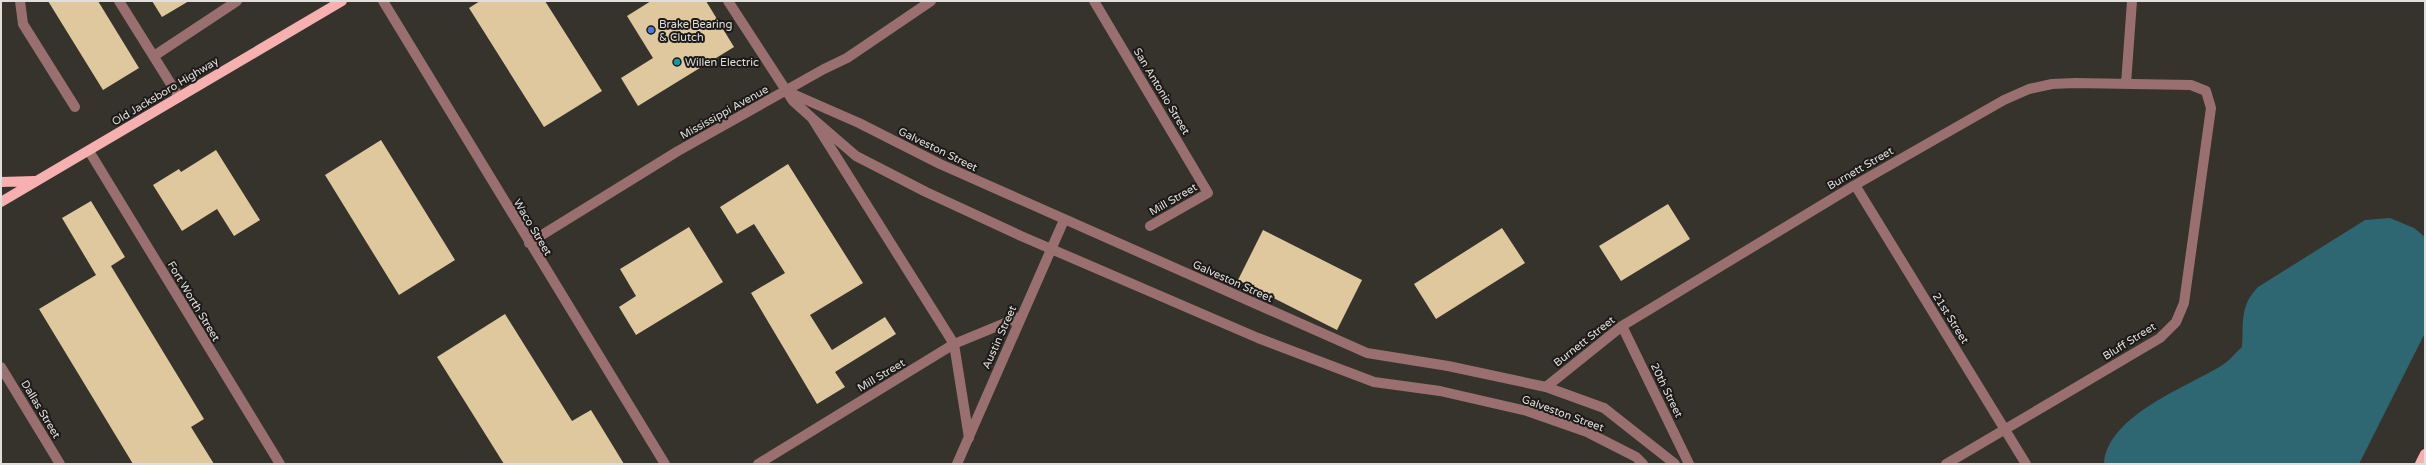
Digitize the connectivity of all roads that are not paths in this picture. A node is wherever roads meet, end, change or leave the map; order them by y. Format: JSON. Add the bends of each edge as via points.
{"nodes":[{"id":1,"x":20,"y":1,"type":"edge"},
{"id":2,"x":119,"y":1,"type":"edge"},
{"id":3,"x":237,"y":1,"type":"edge"},
{"id":4,"x":342,"y":1,"type":"edge"},
{"id":5,"x":383,"y":1,"type":"edge"},
{"id":6,"x":728,"y":1,"type":"edge"},
{"id":7,"x":931,"y":1,"type":"edge"},
{"id":8,"x":1094,"y":1,"type":"edge"},
{"id":9,"x":2132,"y":1,"type":"edge"},
{"id":10,"x":154,"y":56,"type":"junction"},
{"id":11,"x":2126,"y":84,"type":"junction"},
{"id":12,"x":786,"y":91,"type":"junction"},
{"id":13,"x":179,"y":96,"type":"junction"},
{"id":14,"x":75,"y":107,"type":"dead end"},
{"id":15,"x":2211,"y":108,"type":"joint"},
{"id":16,"x":812,"y":118,"type":"junction"},
{"id":17,"x":88,"y":151,"type":"junction"},
{"id":18,"x":37,"y":181,"type":"junction"},
{"id":19,"x":1,"y":182,"type":"edge"},
{"id":20,"x":1854,"y":185,"type":"junction"},
{"id":21,"x":1208,"y":193,"type":"joint"},
{"id":22,"x":1,"y":202,"type":"edge"},
{"id":23,"x":1064,"y":220,"type":"junction"},
{"id":24,"x":1150,"y":226,"type":"dead end"},
{"id":25,"x":529,"y":243,"type":"junction"},
{"id":26,"x":1052,"y":250,"type":"junction"},
{"id":27,"x":1022,"y":316,"type":"junction"},
{"id":28,"x":1622,"y":326,"type":"junction"},
{"id":29,"x":954,"y":344,"type":"junction"},
{"id":30,"x":1,"y":367,"type":"edge"},
{"id":31,"x":1546,"y":387,"type":"junction"},
{"id":32,"x":2005,"y":428,"type":"junction"},
{"id":33,"x":969,"y":438,"type":"junction"},
{"id":34,"x":2425,"y":454,"type":"edge"},
{"id":35,"x":60,"y":464,"type":"edge"},
{"id":36,"x":280,"y":464,"type":"edge"},
{"id":37,"x":665,"y":464,"type":"edge"},
{"id":38,"x":758,"y":464,"type":"edge"},
{"id":39,"x":957,"y":464,"type":"edge"},
{"id":40,"x":1643,"y":464,"type":"edge"},
{"id":41,"x":1675,"y":464,"type":"edge"},
{"id":42,"x":1689,"y":464,"type":"edge"},
{"id":43,"x":1946,"y":464,"type":"edge"},
{"id":44,"x":2026,"y":464,"type":"edge"},
{"id":45,"x":2420,"y":464,"type":"edge"}],
"edges":[{"from":1,"to":14,"type":"street","via":[[23,24]]},
{"from":2,"to":10,"type":"street"},
{"from":3,"to":10,"type":"street"},
{"from":4,"to":13,"type":"main road","name":"Old Jacksboro Highway"},
{"from":5,"to":25,"type":"street","name":"Waco Street"},
{"from":6,"to":12,"type":"street","name":"Galveston Street"},
{"from":7,"to":12,"type":"street","name":"Mississippi Avenue","via":[[848,58]]},
{"from":8,"to":21,"type":"street","name":"San Antonio Street"},
{"from":9,"to":11,"type":"street"},
{"from":10,"to":13,"type":"street"},
{"from":11,"to":15,"type":"street","name":"Burnett Street","via":[[2191,85],[2206,91]]},
{"from":11,"to":20,"type":"street","name":"Burnett Street","via":[[2052,84],[2029,89],[2004,100]]},
{"from":12,"to":16,"type":"street","name":"Galveston Street"},
{"from":12,"to":23,"type":"street","name":"Galveston Street"},
{"from":12,"to":25,"type":"street","name":"Mississippi Avenue","via":[[678,151]]},
{"from":13,"to":17,"type":"main road","name":"Old Jacksboro Highway"},
{"from":15,"to":32,"type":"street","name":"Bluff Street","via":[[2184,303],[2176,322],[2160,338]]},
{"from":16,"to":26,"type":"street","name":"Galveston Street","via":[[856,156],[926,192]]},
{"from":16,"to":29,"type":"street","name":"Galveston Street"},
{"from":17,"to":18,"type":"main road","name":"Old Jacksboro Highway"},
{"from":17,"to":36,"type":"street","name":"Fort Worth Street"},
{"from":18,"to":19,"type":"main road"},
{"from":18,"to":22,"type":"main road","name":"Old Jacksboro Highway"},
{"from":20,"to":28,"type":"street","name":"Burnett Street"},
{"from":20,"to":32,"type":"street","name":"21st Street"},
{"from":21,"to":24,"type":"street","name":"Mill Street"},
{"from":23,"to":26,"type":"street","name":"Austin Street"},
{"from":23,"to":31,"type":"street","name":"Galveston Street","via":[[1367,353],[1448,366]]},
{"from":25,"to":37,"type":"street","name":"Waco Street"},
{"from":26,"to":27,"type":"street","name":"Austin Street"},
{"from":26,"to":40,"type":"street","name":"Galveston Street","via":[[1258,338],[1374,382],[1440,391],[1527,411],[1587,432],[1636,457]]},
{"from":27,"to":29,"type":"street","name":"Mill Street"},
{"from":27,"to":33,"type":"street","name":"Austin Street"},
{"from":28,"to":31,"type":"street","name":"Burnett Street"},
{"from":28,"to":42,"type":"street","name":"20th Street"},
{"from":29,"to":33,"type":"street","name":"Galveston Street"},
{"from":29,"to":38,"type":"street","name":"Mill Street"},
{"from":30,"to":35,"type":"street","name":"Dallas Street"},
{"from":31,"to":41,"type":"street","name":"Galveston Street","via":[[1604,408]]},
{"from":32,"to":43,"type":"street","name":"Bluff Street"},
{"from":32,"to":44,"type":"street","name":"21st Street"},
{"from":33,"to":39,"type":"street","name":"Austin Street"},
{"from":34,"to":45,"type":"main road"}]}
